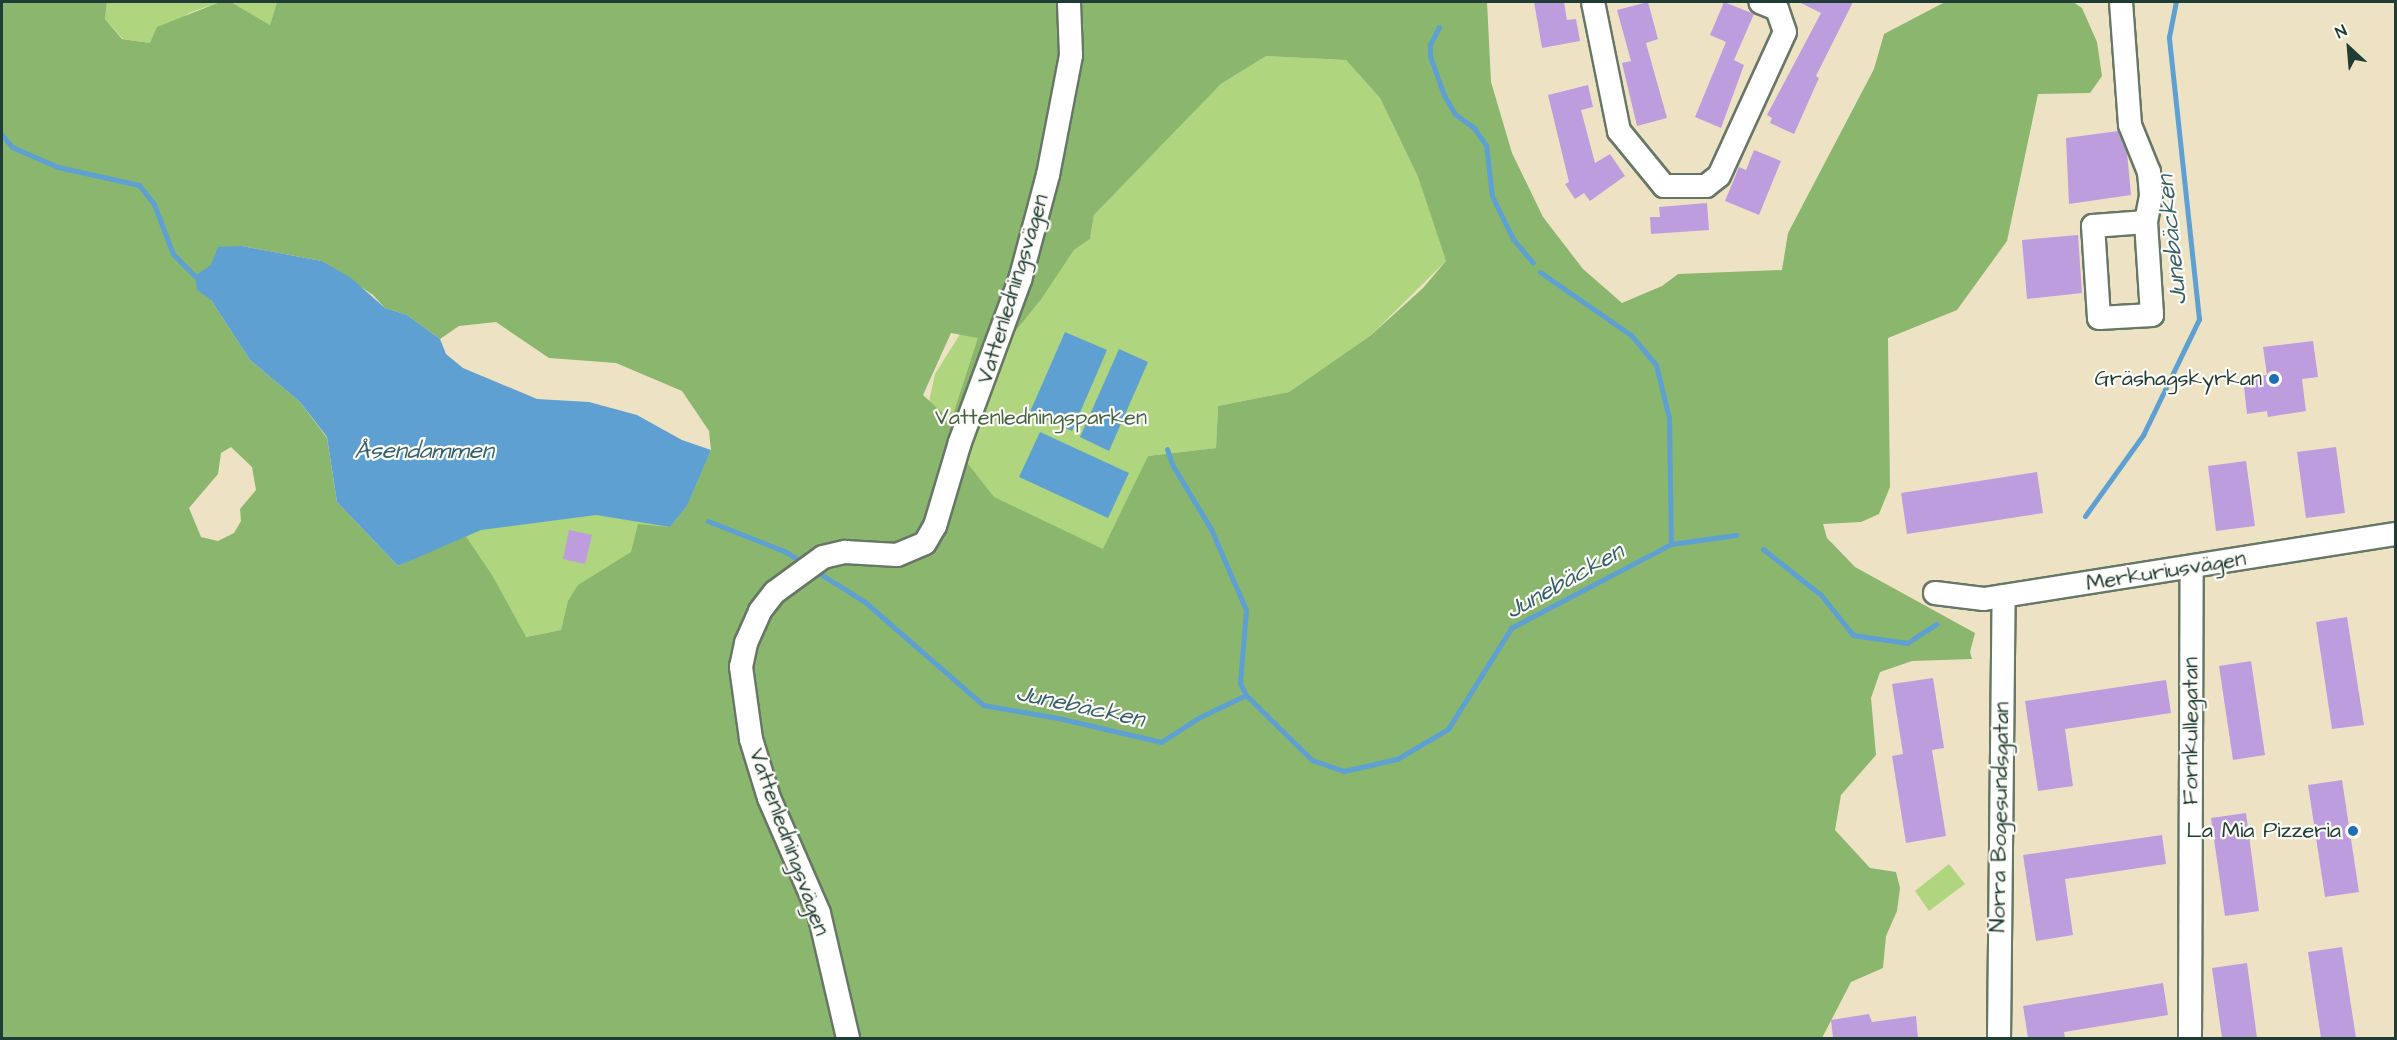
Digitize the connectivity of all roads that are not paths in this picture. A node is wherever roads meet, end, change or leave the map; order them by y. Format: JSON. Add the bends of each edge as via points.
{"nodes":[{"id":1,"x":1069,"y":2,"type":"edge"},
{"id":2,"x":1593,"y":2,"type":"edge"},
{"id":3,"x":1760,"y":2,"type":"edge"},
{"id":4,"x":2121,"y":2,"type":"edge"},
{"id":5,"x":2146,"y":222,"type":"junction"},
{"id":6,"x":2396,"y":534,"type":"edge"},
{"id":7,"x":2192,"y":567,"type":"junction"},
{"id":8,"x":1935,"y":593,"type":"dead end"},
{"id":9,"x":2004,"y":596,"type":"junction"},
{"id":10,"x":848,"y":1038,"type":"edge"},
{"id":11,"x":1999,"y":1038,"type":"edge"},
{"id":12,"x":2190,"y":1038,"type":"edge"}],
"edges":[{"from":1,"to":10,"type":"street","name":"Vattenledningsvägen","via":[[1071,55],[1048,175],[1020,280],[960,442],[936,526],[925,543],[897,555],[845,552],[822,557],[797,573],[764,605],[753,625],[741,667],[751,739],[769,798],[819,912]]},
{"from":2,"to":3,"type":"street","via":[[1619,131],[1664,186],[1706,186],[1719,176],[1785,32],[1777,9]]},
{"from":4,"to":5,"type":"street","via":[[2130,125],[2149,172],[2151,196]]},
{"from":5,"to":5,"type":"street","via":[[2152,315],[2099,318],[2093,226]]},
{"from":6,"to":7,"type":"street","name":"Merkuriusvägen"},
{"from":7,"to":9,"type":"street","name":"Merkuriusvägen"},
{"from":7,"to":12,"type":"street","name":"Fornkullegatan"},
{"from":8,"to":9,"type":"street","name":"Merkuriusvägen","via":[[1984,599]]},
{"from":9,"to":11,"type":"street","name":"Norra Bogesundsgatan"}]}
